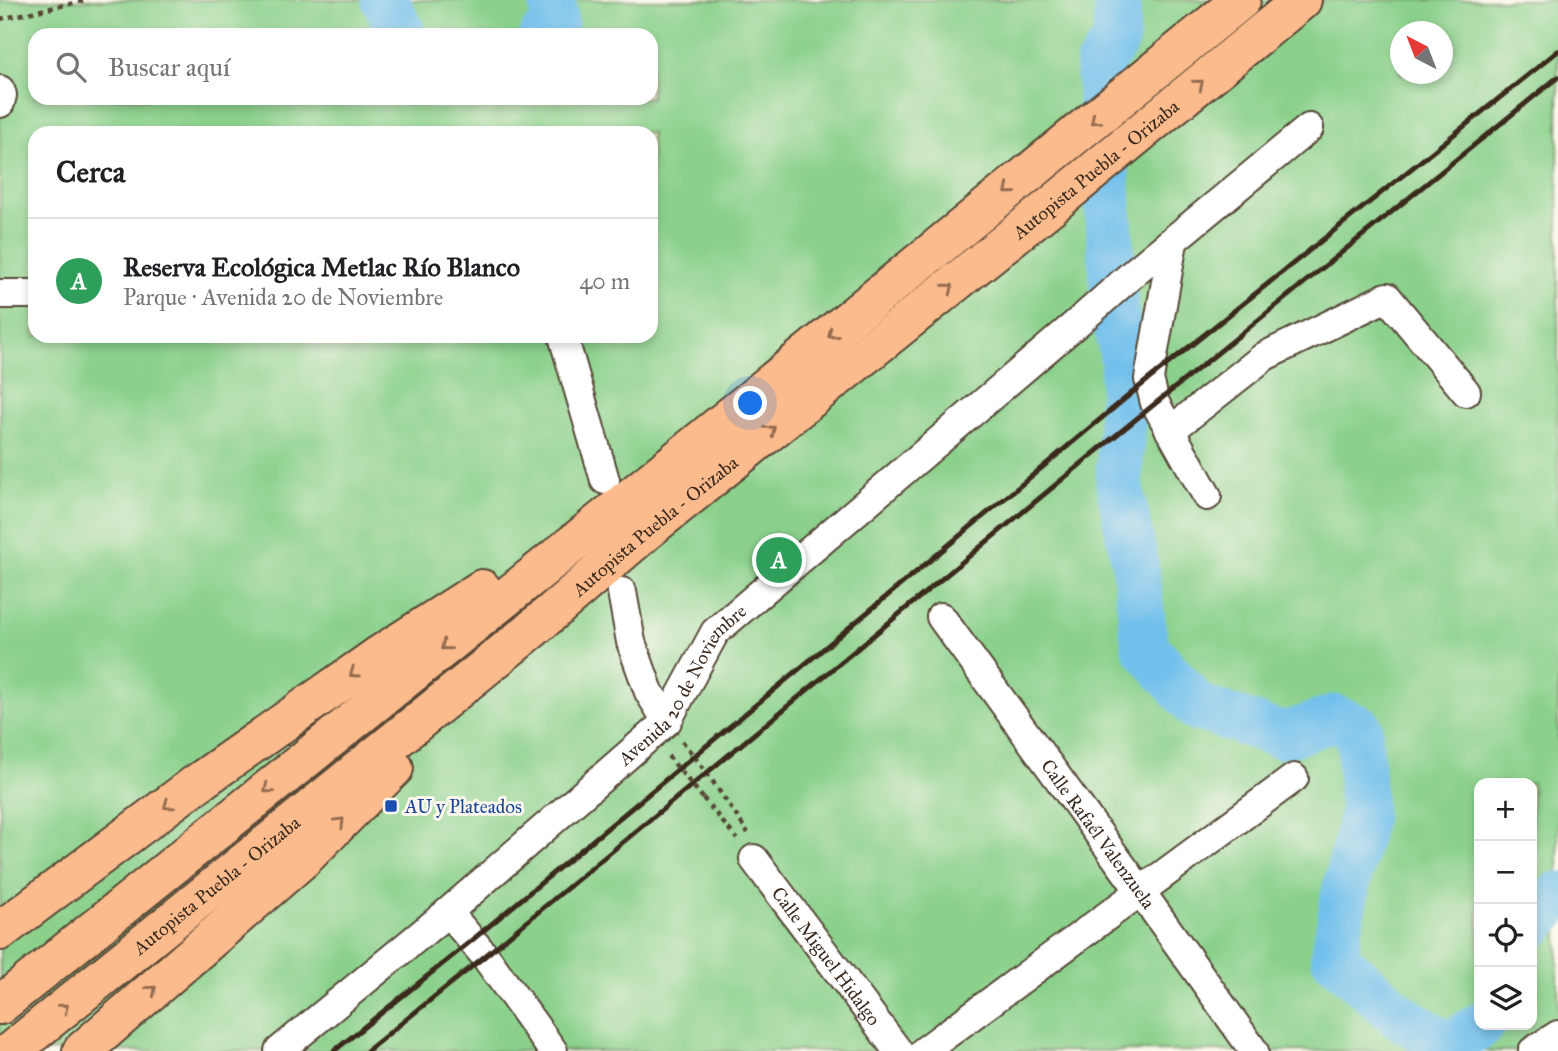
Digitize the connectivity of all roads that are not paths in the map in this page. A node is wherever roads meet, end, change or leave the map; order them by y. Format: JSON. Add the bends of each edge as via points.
{"nodes":[{"id":1,"x":1241,"y":0,"type":"edge"},
{"id":2,"x":1302,"y":0,"type":"edge"},
{"id":3,"x":0,"y":90,"type":"edge"},
{"id":4,"x":0,"y":103,"type":"edge"},
{"id":5,"x":1309,"y":128,"type":"dead end"},
{"id":6,"x":1173,"y":242,"type":"junction"},
{"id":7,"x":0,"y":294,"type":"edge"},
{"id":8,"x":28,"y":294,"type":"edge"},
{"id":9,"x":565,"y":343,"type":"edge"},
{"id":10,"x":1466,"y":392,"type":"dead end"},
{"id":11,"x":1170,"y":431,"type":"junction"},
{"id":12,"x":657,"y":475,"type":"junction"},
{"id":13,"x":605,"y":480,"type":"dead end"},
{"id":14,"x":1208,"y":496,"type":"dead end"},
{"id":15,"x":622,"y":592,"type":"dead end"},
{"id":16,"x":941,"y":617,"type":"dead end"},
{"id":17,"x":530,"y":631,"type":"junction"},
{"id":18,"x":667,"y":722,"type":"junction"},
{"id":19,"x":1294,"y":778,"type":"dead end"},
{"id":20,"x":754,"y":859,"type":"road end"},
{"id":21,"x":1141,"y":892,"type":"junction"},
{"id":22,"x":448,"y":912,"type":"junction"},
{"id":23,"x":0,"y":931,"type":"edge"},
{"id":24,"x":0,"y":1006,"type":"edge"},
{"id":25,"x":1558,"y":1035,"type":"edge"},
{"id":26,"x":11,"y":1051,"type":"edge"},
{"id":27,"x":82,"y":1051,"type":"edge"},
{"id":28,"x":279,"y":1051,"type":"edge"},
{"id":29,"x":552,"y":1051,"type":"edge"},
{"id":30,"x":898,"y":1051,"type":"edge"},
{"id":31,"x":924,"y":1051,"type":"edge"},
{"id":32,"x":1254,"y":1051,"type":"edge"},
{"id":33,"x":1533,"y":1051,"type":"edge"}],
"edges":[{"from":1,"to":12,"type":"highway","name":"Autopista Puebla - Orizaba","one_way":true},
{"from":17,"to":2,"type":"highway","name":"Autopista Puebla - Orizaba","one_way":true,"via":[[655,523]]},
{"from":3,"to":4,"type":"street"},
{"from":5,"to":6,"type":"street","name":"Avenida 20 de Noviembre"},
{"from":6,"to":11,"type":"street","via":[[1149,379]]},
{"from":6,"to":18,"type":"street","name":"Avenida 20 de Noviembre","via":[[715,632]]},
{"from":7,"to":8,"type":"street"},
{"from":9,"to":13,"type":"street"},
{"from":10,"to":11,"type":"street","via":[[1387,297],[1265,356]]},
{"from":11,"to":14,"type":"street"},
{"from":12,"to":23,"type":"highway","one_way":true,"via":[[379,656],[196,784]]},
{"from":12,"to":24,"type":"highway","name":"Autopista Puebla - Orizaba","one_way":true},
{"from":15,"to":18,"type":"street","via":[[631,642],[649,692]]},
{"from":16,"to":21,"type":"street","name":"Calle Rafaél Valenzuela"},
{"from":26,"to":17,"type":"highway","name":"Autopista Puebla - Orizaba","one_way":true},
{"from":27,"to":17,"type":"highway","one_way":true,"via":[[303,859]]},
{"from":18,"to":22,"type":"street","name":"Avenida 20 de Noviembre"},
{"from":19,"to":21,"type":"street"},
{"from":20,"to":30,"type":"street","name":"Calle Miguel Hidalgo"},
{"from":21,"to":31,"type":"street"},
{"from":21,"to":32,"type":"street","name":"Calle Rafaél Valenzuela"},
{"from":22,"to":28,"type":"street","name":"Avenida 20 de Noviembre"},
{"from":22,"to":29,"type":"street"},
{"from":25,"to":33,"type":"street"}]}
